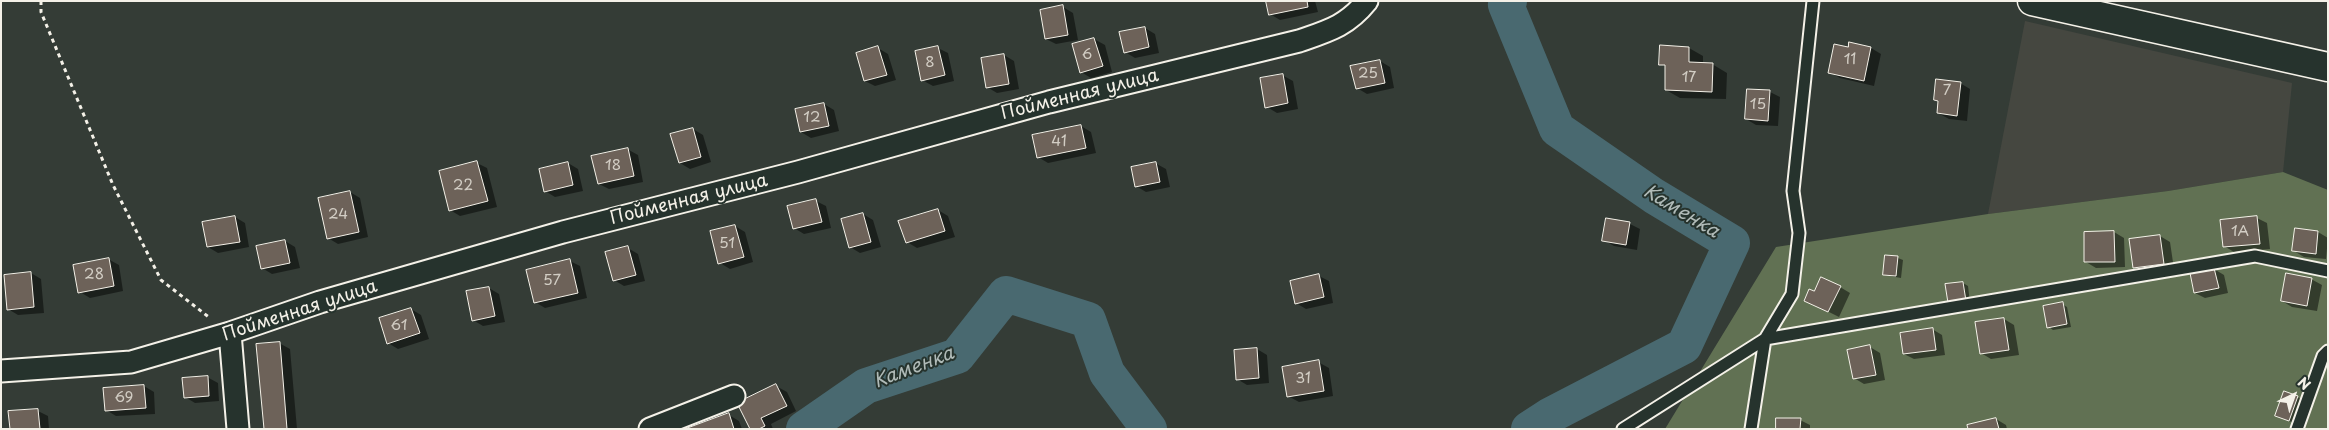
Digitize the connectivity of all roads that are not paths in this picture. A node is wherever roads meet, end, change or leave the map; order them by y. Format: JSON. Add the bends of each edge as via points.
{"nodes":[{"id":1,"x":1367,"y":1,"type":"edge"},
{"id":2,"x":1814,"y":1,"type":"edge"},
{"id":3,"x":2032,"y":1,"type":"edge"},
{"id":4,"x":2328,"y":67,"type":"edge"},
{"id":5,"x":2328,"y":271,"type":"edge"},
{"id":6,"x":230,"y":333,"type":"junction"},
{"id":7,"x":1765,"y":339,"type":"junction"},
{"id":8,"x":2328,"y":350,"type":"edge"},
{"id":9,"x":1,"y":371,"type":"edge"},
{"id":10,"x":734,"y":396,"type":"dead end"},
{"id":11,"x":238,"y":429,"type":"edge"},
{"id":12,"x":650,"y":429,"type":"edge"},
{"id":13,"x":1623,"y":429,"type":"edge"},
{"id":14,"x":1751,"y":429,"type":"edge"},
{"id":15,"x":2297,"y":429,"type":"edge"}],
"edges":[{"from":1,"to":6,"type":"street","name":"Пойменная улица","via":[[1338,28],[1299,41],[1049,102],[798,172],[563,232],[320,302]]},
{"from":2,"to":7,"type":"lane","via":[[1794,183],[1799,233],[1792,294]]},
{"from":3,"to":4,"type":"street"},
{"from":5,"to":7,"type":"lane","via":[[2255,256]]},
{"from":6,"to":9,"type":"street","name":"Пойменная улица","via":[[131,362]]},
{"from":6,"to":11,"type":"street"},
{"from":7,"to":13,"type":"lane"},
{"from":7,"to":14,"type":"lane"},
{"from":8,"to":15,"type":"lane"},
{"from":10,"to":12,"type":"street"}]}
